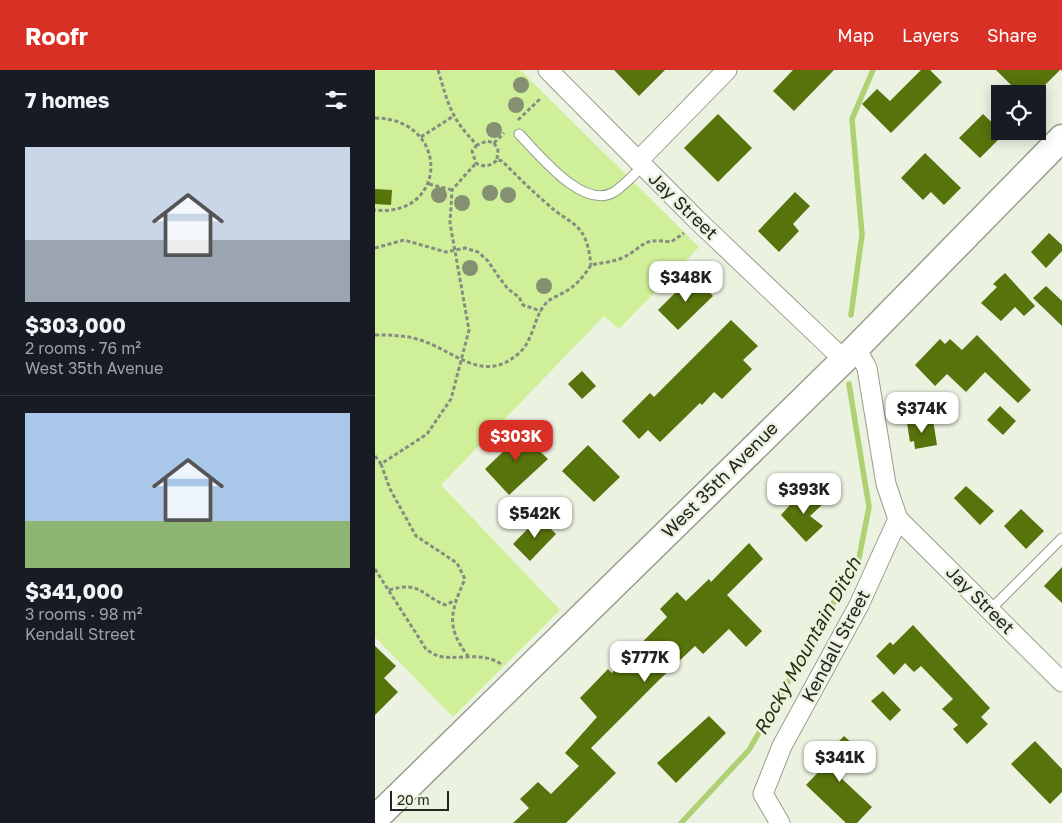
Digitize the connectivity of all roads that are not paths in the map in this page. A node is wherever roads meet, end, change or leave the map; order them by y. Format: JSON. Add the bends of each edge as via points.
{"nodes":[{"id":1,"x":548,"y":70,"type":"edge"},
{"id":2,"x":727,"y":70,"type":"edge"},
{"id":3,"x":519,"y":134,"type":"dead end"},
{"id":4,"x":1062,"y":138,"type":"edge"},
{"id":5,"x":640,"y":163,"type":"junction"},
{"id":6,"x":849,"y":353,"type":"junction"},
{"id":7,"x":898,"y":519,"type":"junction"},
{"id":8,"x":1062,"y":538,"type":"edge"},
{"id":9,"x":990,"y":610,"type":"junction"},
{"id":10,"x":1062,"y":682,"type":"edge"},
{"id":11,"x":381,"y":810,"type":"edge"},
{"id":12,"x":780,"y":823,"type":"edge"}],
"edges":[{"from":1,"to":5,"type":"street","name":"Jay Street"},
{"from":2,"to":5,"type":"street"},
{"from":3,"to":5,"type":"lane","via":[[571,186],[584,193],[600,196],[613,193]]},
{"from":4,"to":6,"type":"street","name":"West 35th Avenue"},
{"from":5,"to":6,"type":"street","name":"Jay Street","via":[[696,219]]},
{"from":6,"to":7,"type":"street","via":[[867,368],[886,484]]},
{"from":6,"to":11,"type":"street","name":"West 35th Avenue"},
{"from":7,"to":9,"type":"street","name":"Jay Street"},
{"from":7,"to":12,"type":"street","name":"Kendall Street","via":[[859,605],[783,746],[763,794]]},
{"from":8,"to":9,"type":"lane"},
{"from":9,"to":10,"type":"street","name":"Jay Street"}]}
